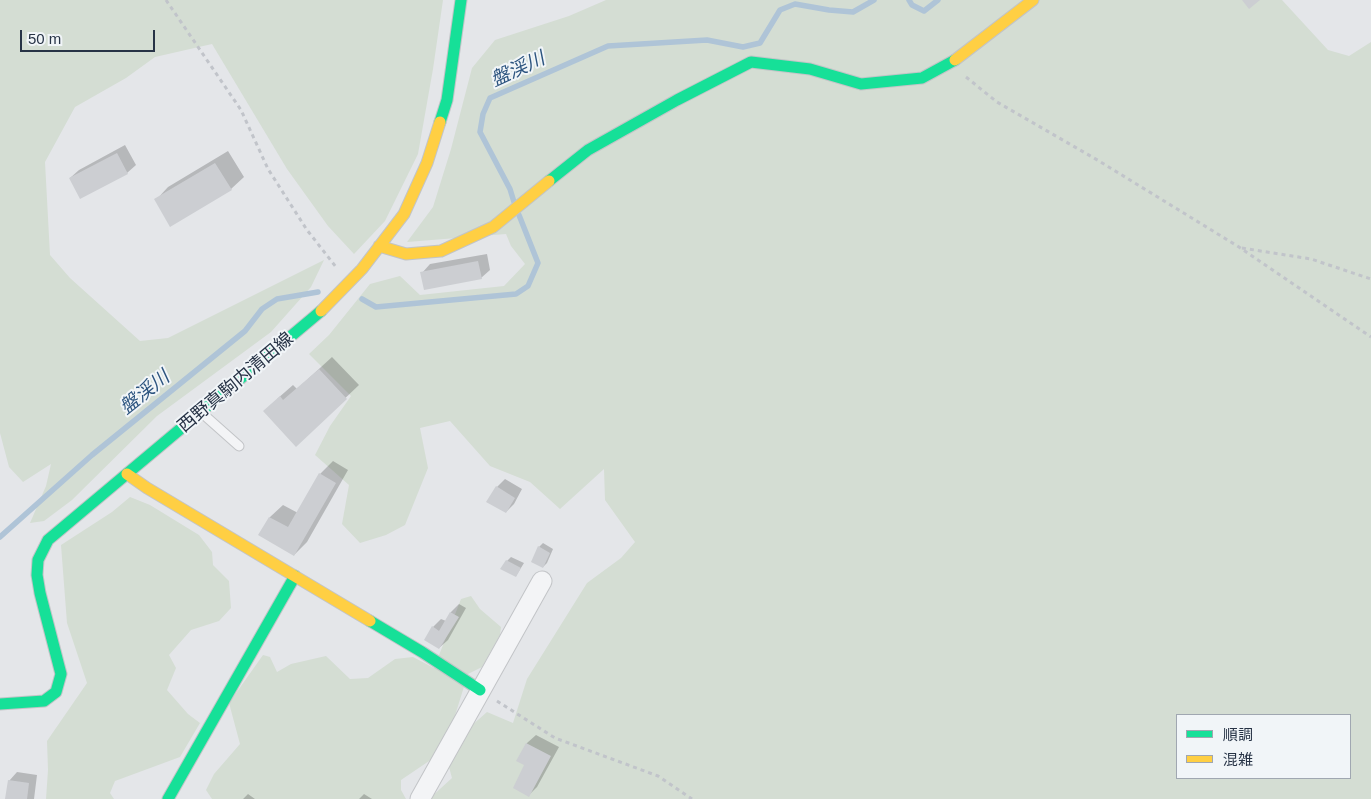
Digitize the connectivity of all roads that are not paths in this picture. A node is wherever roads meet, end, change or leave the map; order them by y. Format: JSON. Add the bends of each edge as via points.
{"nodes":[{"id":1,"x":461,"y":0,"type":"edge"},
{"id":2,"x":1033,"y":0,"type":"edge"},
{"id":3,"x":379,"y":246,"type":"junction"},
{"id":4,"x":201,"y":412,"type":"junction"},
{"id":5,"x":239,"y":446,"type":"dead end"},
{"id":6,"x":127,"y":474,"type":"junction"},
{"id":7,"x":296,"y":576,"type":"junction"},
{"id":8,"x":542,"y":581,"type":"dead end"},
{"id":9,"x":480,"y":690,"type":"junction"},
{"id":10,"x":0,"y":704,"type":"edge"},
{"id":11,"x":168,"y":799,"type":"edge"},
{"id":12,"x":420,"y":799,"type":"edge"}],
"edges":[{"from":1,"to":3,"type":"street","name":"西野真駒内清田線","via":[[447,100],[428,163],[404,214]]},
{"from":2,"to":3,"type":"street","via":[[956,58],[922,78],[862,84],[810,69],[751,62],[588,150],[492,227],[441,251],[406,254]]},
{"from":3,"to":4,"type":"street","name":"西野真駒内清田線","via":[[362,269],[317,315]]},
{"from":4,"to":5,"type":"lane"},
{"from":4,"to":6,"type":"street","name":"西野真駒内清田線"},
{"from":6,"to":7,"type":"street"},
{"from":6,"to":10,"type":"street","name":"西野真駒内清田線","via":[[48,540],[38,560],[40,593],[62,674],[56,692],[44,701]]},
{"from":7,"to":9,"type":"street"},
{"from":7,"to":11,"type":"street"},
{"from":8,"to":9,"type":"street"},
{"from":9,"to":12,"type":"street"}]}
